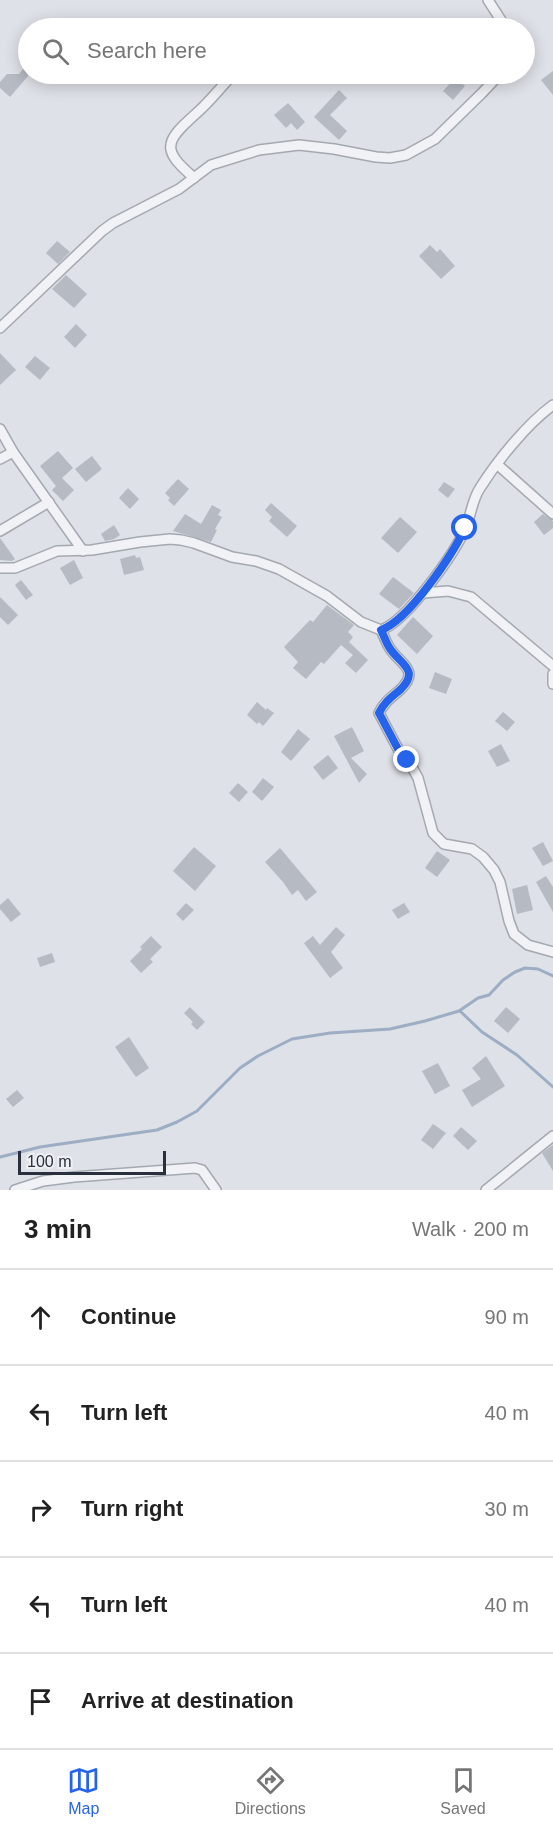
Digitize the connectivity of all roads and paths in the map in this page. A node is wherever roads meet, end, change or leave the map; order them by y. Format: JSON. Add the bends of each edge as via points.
{"nodes":[{"id":1,"x":488,"y":0,"type":"edge"},
{"id":2,"x":500,"y":18,"type":"edge"},
{"id":3,"x":224,"y":84,"type":"edge"},
{"id":4,"x":491,"y":84,"type":"edge"},
{"id":5,"x":194,"y":178,"type":"junction"},
{"id":6,"x":0,"y":327,"type":"edge"},
{"id":7,"x":553,"y":405,"type":"edge"},
{"id":8,"x":0,"y":429,"type":"edge"},
{"id":9,"x":13,"y":452,"type":"junction"},
{"id":10,"x":0,"y":459,"type":"edge"},
{"id":11,"x":498,"y":465,"type":"junction"},
{"id":12,"x":49,"y":502,"type":"junction"},
{"id":13,"x":553,"y":514,"type":"edge"},
{"id":14,"x":0,"y":531,"type":"edge"},
{"id":15,"x":83,"y":551,"type":"junction"},
{"id":16,"x":0,"y":568,"type":"edge"},
{"id":17,"x":423,"y":593,"type":"junction"},
{"id":18,"x":381,"y":630,"type":"junction"},
{"id":19,"x":553,"y":666,"type":"edge"},
{"id":20,"x":553,"y":674,"type":"edge"},
{"id":21,"x":553,"y":684,"type":"edge"},
{"id":22,"x":553,"y":952,"type":"edge"},
{"id":23,"x":553,"y":1136,"type":"edge"},
{"id":24,"x":15,"y":1190,"type":"edge"},
{"id":25,"x":216,"y":1190,"type":"edge"},
{"id":26,"x":486,"y":1190,"type":"edge"}],
"edges":[{"from":1,"to":2,"type":"street"},
{"from":3,"to":5,"type":"street","via":[[171,143],[172,154]]},
{"from":4,"to":5,"type":"street","via":[[435,139],[405,155],[376,157],[290,146],[259,150],[211,165]]},
{"from":5,"to":6,"type":"street","via":[[102,231]]},
{"from":7,"to":11,"type":"street","via":[[525,430]]},
{"from":8,"to":9,"type":"street"},
{"from":9,"to":10,"type":"street"},
{"from":9,"to":12,"type":"street"},
{"from":11,"to":13,"type":"street"},
{"from":11,"to":17,"type":"street","via":[[479,489],[456,547]]},
{"from":12,"to":14,"type":"street"},
{"from":12,"to":15,"type":"street"},
{"from":15,"to":16,"type":"street","via":[[57,551],[15,568]]},
{"from":15,"to":18,"type":"street","via":[[170,539],[194,543],[279,569],[327,596],[365,624]]},
{"from":17,"to":18,"type":"street","via":[[393,624]]},
{"from":17,"to":19,"type":"street","via":[[448,591],[471,597]]},
{"from":18,"to":22,"type":"street","via":[[389,648],[410,674],[379,713],[418,778],[433,833],[444,844],[472,849],[483,857],[500,882],[514,934],[528,945]]},
{"from":20,"to":21,"type":"street"},
{"from":23,"to":26,"type":"street"},
{"from":24,"to":25,"type":"street","via":[[74,1177],[195,1168],[202,1170]]}]}
